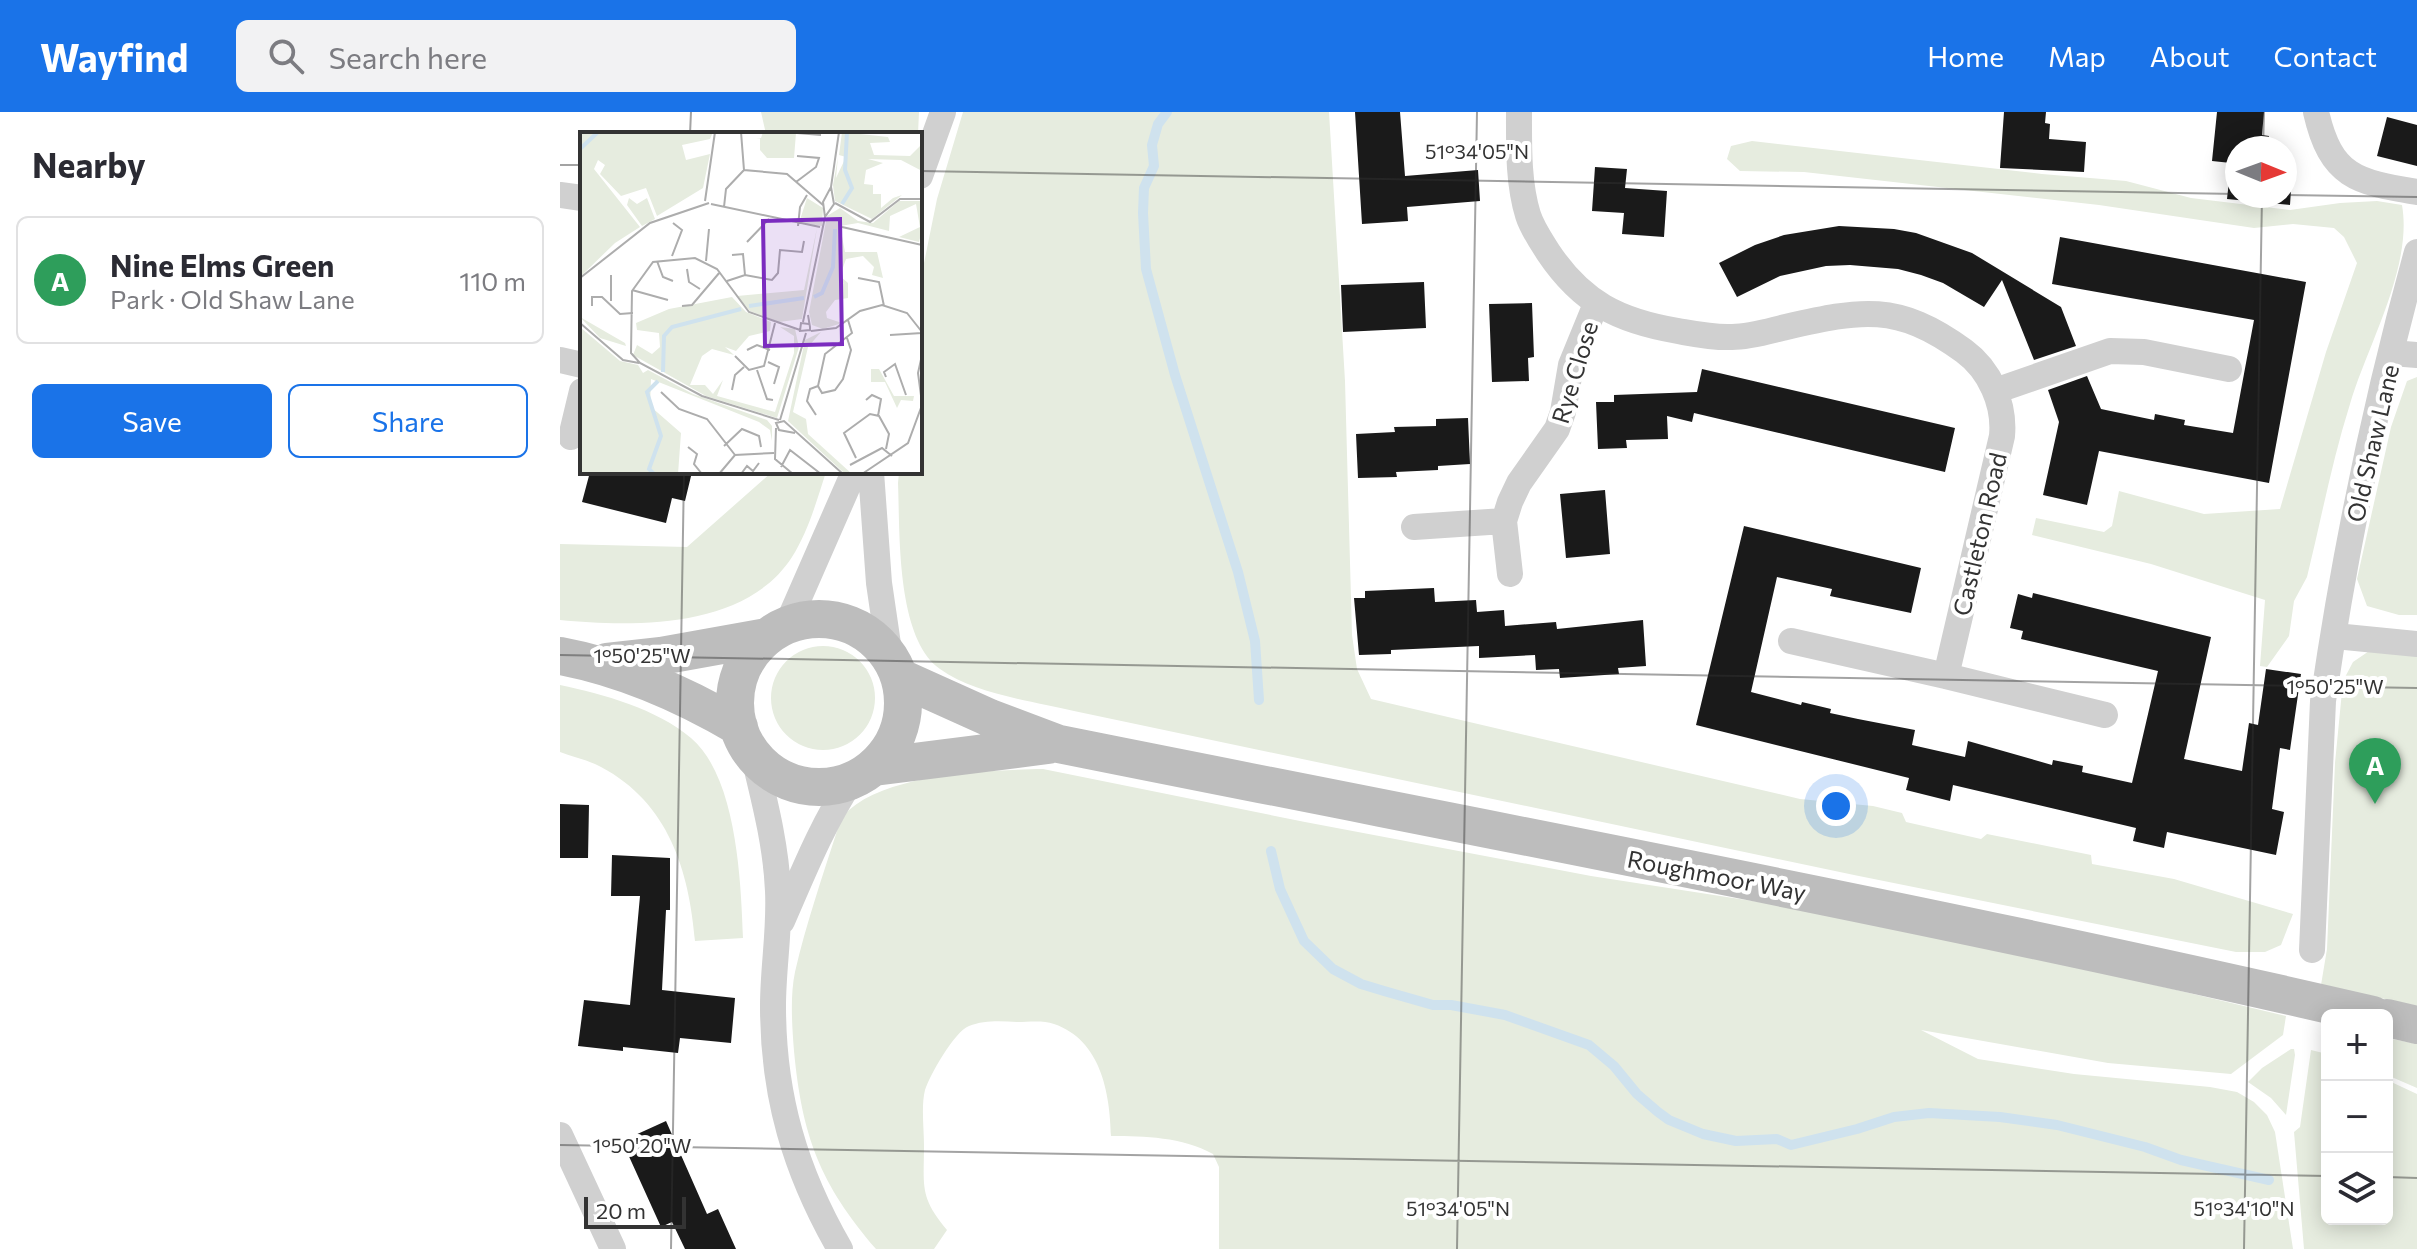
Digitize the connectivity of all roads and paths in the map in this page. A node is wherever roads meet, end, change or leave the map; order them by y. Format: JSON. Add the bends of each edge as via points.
{"nodes":[{"id":1,"x":943,"y":112,"type":"edge"},
{"id":2,"x":1519,"y":112,"type":"edge"},
{"id":3,"x":2316,"y":112,"type":"edge"},
{"id":4,"x":922,"y":170,"type":"edge"},
{"id":5,"x":2417,"y":192,"type":"edge"},
{"id":6,"x":560,"y":195,"type":"edge"},
{"id":7,"x":580,"y":198,"type":"edge"},
{"id":8,"x":2417,"y":252,"type":"edge"},
{"id":9,"x":1596,"y":304,"type":"junction"},
{"id":10,"x":2405,"y":354,"type":"edge"},
{"id":11,"x":560,"y":360,"type":"edge"},
{"id":12,"x":580,"y":365,"type":"edge"},
{"id":13,"x":2229,"y":369,"type":"dead end"},
{"id":14,"x":1995,"y":391,"type":"junction"},
{"id":15,"x":580,"y":399,"type":"edge"},
{"id":16,"x":571,"y":437,"type":"dead end"},
{"id":17,"x":853,"y":474,"type":"edge"},
{"id":18,"x":871,"y":474,"type":"edge"},
{"id":19,"x":1504,"y":521,"type":"junction"},
{"id":20,"x":1414,"y":527,"type":"dead end"},
{"id":21,"x":1510,"y":574,"type":"dead end"},
{"id":22,"x":777,"y":631,"type":"junction"},
{"id":23,"x":2335,"y":636,"type":"junction"},
{"id":24,"x":1791,"y":641,"type":"dead end"},
{"id":25,"x":2417,"y":644,"type":"edge"},
{"id":26,"x":578,"y":659,"type":"edge"},
{"id":27,"x":894,"y":668,"type":"junction"},
{"id":28,"x":1946,"y":676,"type":"junction"},
{"id":29,"x":2105,"y":715,"type":"dead end"},
{"id":30,"x":746,"y":740,"type":"junction"},
{"id":31,"x":1059,"y":744,"type":"junction"},
{"id":32,"x":863,"y":774,"type":"junction"},
{"id":33,"x":780,"y":927,"type":"junction"},
{"id":34,"x":2312,"y":950,"type":"dead end"},
{"id":35,"x":2346,"y":1009,"type":"edge"},
{"id":36,"x":2393,"y":1019,"type":"edge"},
{"id":37,"x":2417,"y":1025,"type":"edge"},
{"id":38,"x":560,"y":1135,"type":"edge"},
{"id":39,"x":613,"y":1249,"type":"edge"},
{"id":40,"x":840,"y":1249,"type":"edge"}],
"edges":[{"from":1,"to":4,"type":"street"},
{"from":2,"to":9,"type":"street","name":"Castleton Road","via":[[1528,215],[1555,263]]},
{"from":3,"to":5,"type":"street","via":[[2327,150],[2338,165],[2370,183]]},
{"from":6,"to":7,"type":"street"},
{"from":8,"to":10,"type":"street","name":"Old Shaw Lane"},
{"from":9,"to":14,"type":"street","name":"Castleton Road","via":[[1631,321],[1733,337],[1852,313],[1905,319],[1970,355]]},
{"from":9,"to":19,"type":"street","name":"Rye Close","via":[[1571,365],[1557,429],[1519,483]]},
{"from":10,"to":23,"type":"street","name":"Old Shaw Lane","via":[[2359,496]]},
{"from":11,"to":12,"type":"street"},
{"from":13,"to":14,"type":"street","via":[[2144,352],[2110,351]]},
{"from":14,"to":28,"type":"street","name":"Castleton Road","via":[[2002,436]]},
{"from":15,"to":16,"type":"street"},
{"from":17,"to":22,"type":"street"},
{"from":18,"to":27,"type":"street","via":[[878,568]]},
{"from":19,"to":20,"type":"street"},
{"from":19,"to":21,"type":"street","name":"Rye Close"},
{"from":22,"to":26,"type":"main road","name":"Roughmoor Way","via":[[661,656]]},
{"from":22,"to":27,"type":"main road","name":"Roughmoor Way","via":[[809,619],[836,620],[861,629],[882,646]]},
{"from":22,"to":30,"type":"main road","via":[[750,654],[740,675],[735,698]]},
{"from":23,"to":25,"type":"street"},
{"from":23,"to":34,"type":"street","name":"Old Shaw Lane","via":[[2323,701]]},
{"from":24,"to":28,"type":"street"},
{"from":26,"to":30,"type":"main road","name":"Roughmoor Way","via":[[701,705]]},
{"from":27,"to":31,"type":"main road","name":"Roughmoor Way","via":[[990,718]]},
{"from":27,"to":32,"type":"main road","via":[[903,695],[902,721],[892,746]]},
{"from":28,"to":29,"type":"street"},
{"from":30,"to":32,"type":"main road","name":"Roughmoor Way","via":[[759,762],[799,785],[826,787]]},
{"from":30,"to":33,"type":"street","via":[[775,852]]},
{"from":31,"to":32,"type":"main road","name":"Roughmoor Way","via":[[955,755]]},
{"from":31,"to":35,"type":"main road","name":"Roughmoor Way","via":[[1878,907]]},
{"from":32,"to":33,"type":"street","via":[[833,808]]},
{"from":33,"to":40,"type":"street","via":[[773,1004],[787,1130],[800,1171]]},
{"from":36,"to":37,"type":"main road"},
{"from":38,"to":39,"type":"street"}]}
